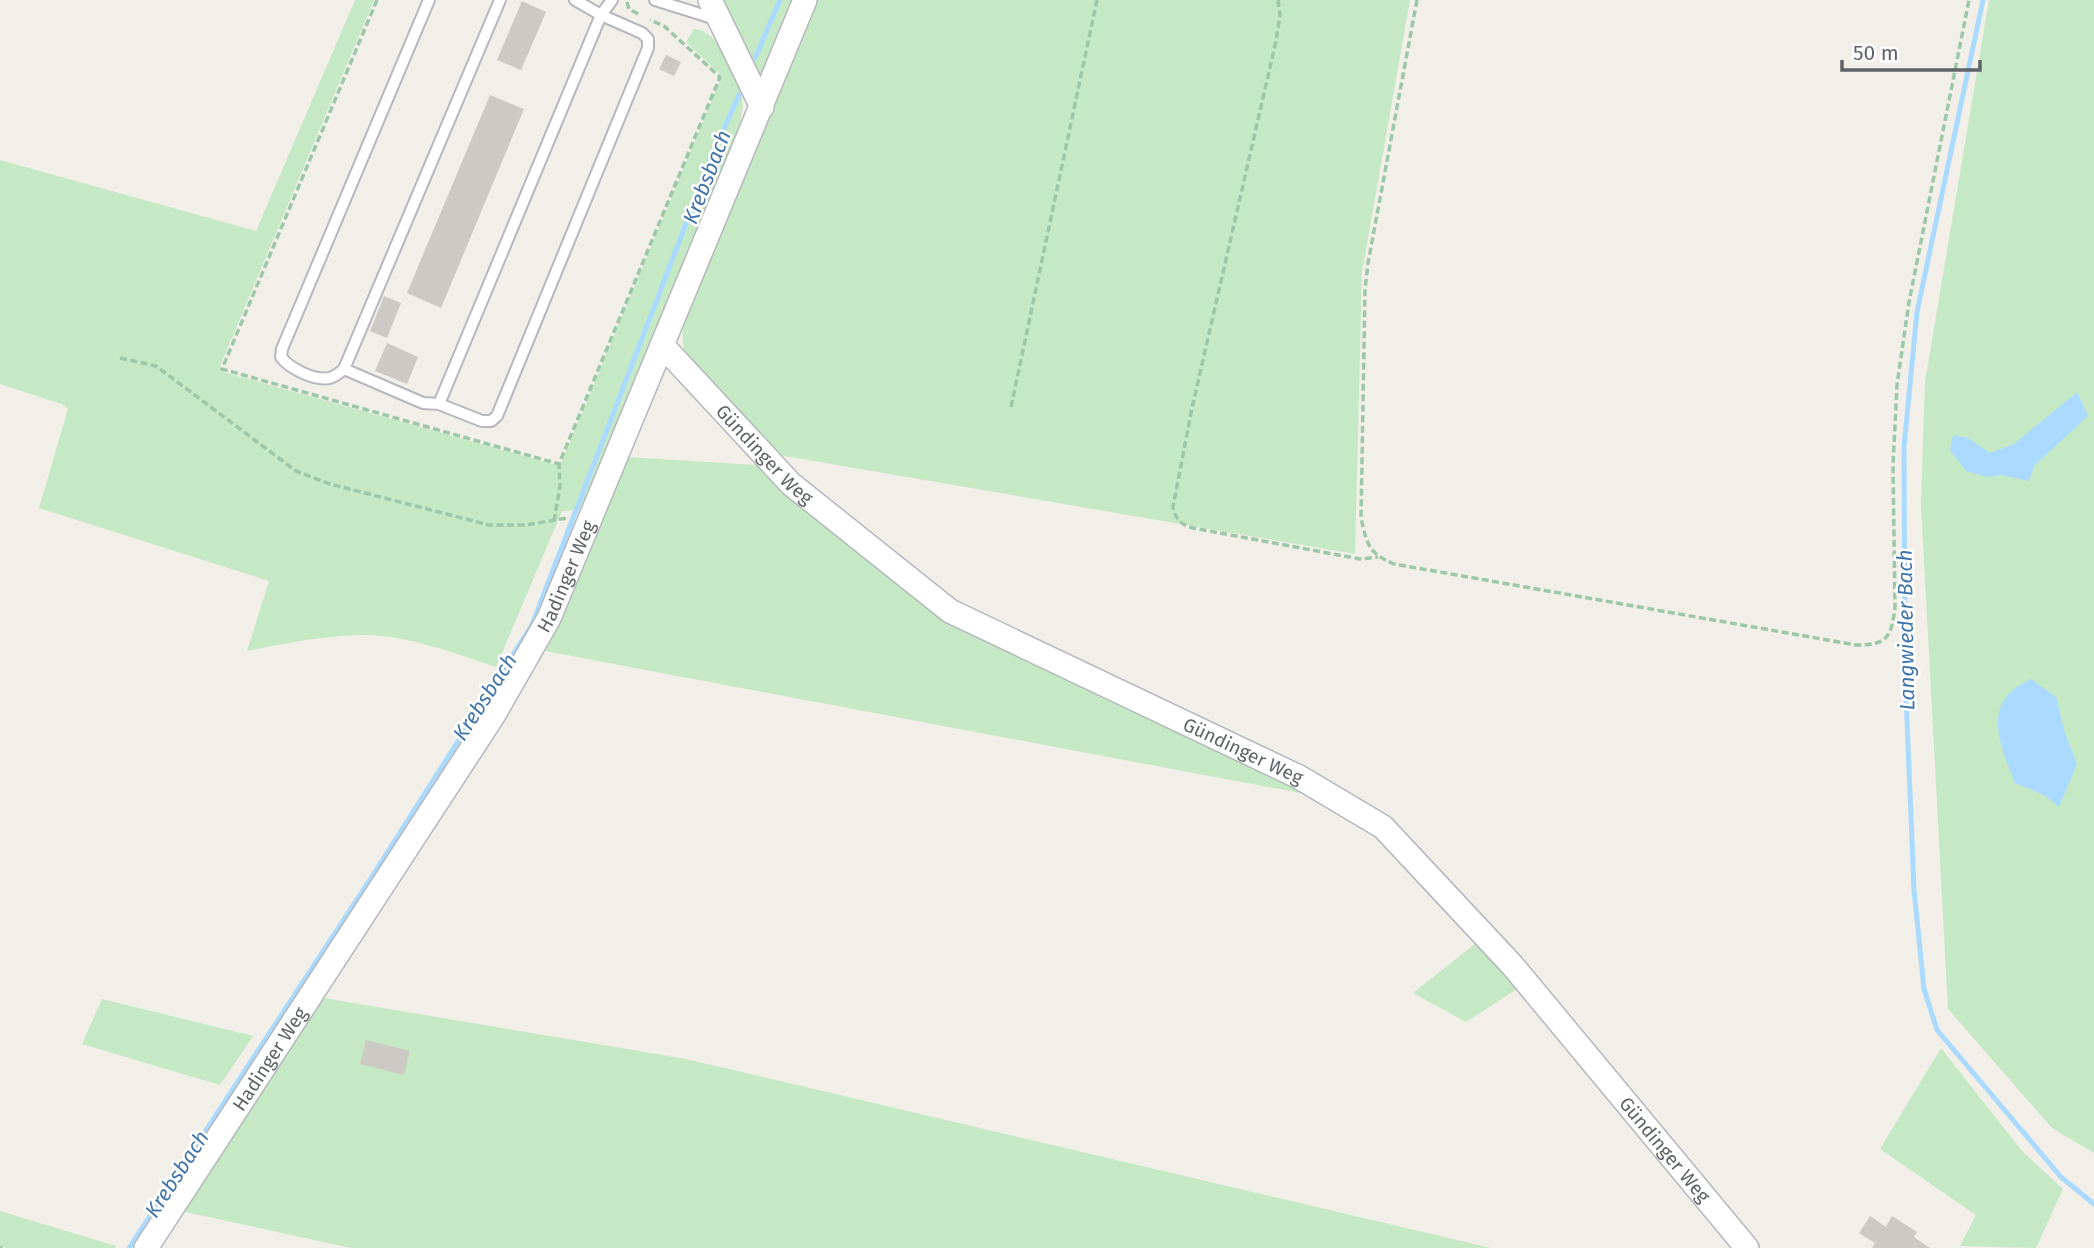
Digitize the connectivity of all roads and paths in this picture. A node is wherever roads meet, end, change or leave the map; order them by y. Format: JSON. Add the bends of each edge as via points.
{"nodes":[{"id":1,"x":377,"y":0,"type":"edge"},
{"id":2,"x":429,"y":0,"type":"edge"},
{"id":3,"x":500,"y":0,"type":"edge"},
{"id":4,"x":575,"y":0,"type":"edge"},
{"id":5,"x":612,"y":0,"type":"edge"},
{"id":6,"x":626,"y":0,"type":"edge"},
{"id":7,"x":655,"y":0,"type":"edge"},
{"id":8,"x":805,"y":0,"type":"edge"},
{"id":9,"x":1097,"y":0,"type":"edge"},
{"id":10,"x":1278,"y":0,"type":"edge"},
{"id":11,"x":1417,"y":0,"type":"edge"},
{"id":12,"x":1969,"y":0,"type":"edge"},
{"id":13,"x":715,"y":10,"type":"edge"},
{"id":14,"x":601,"y":15,"type":"junction"},
{"id":15,"x":762,"y":107,"type":"junction"},
{"id":16,"x":662,"y":345,"type":"junction"},
{"id":17,"x":120,"y":358,"type":"dead end"},
{"id":18,"x":344,"y":369,"type":"junction"},
{"id":19,"x":439,"y":404,"type":"junction"},
{"id":20,"x":1011,"y":407,"type":"dead end"},
{"id":21,"x":559,"y":464,"type":"junction"},
{"id":22,"x":1378,"y":557,"type":"junction"},
{"id":23,"x":146,"y":1248,"type":"edge"},
{"id":24,"x":1747,"y":1248,"type":"edge"}],
"edges":[{"from":1,"to":21,"type":"path","via":[[222,369]]},
{"from":2,"to":18,"type":"lane","via":[[282,349],[286,365],[320,379],[332,378]]},
{"from":3,"to":18,"type":"lane"},
{"from":4,"to":14,"type":"lane"},
{"from":5,"to":14,"type":"lane"},
{"from":6,"to":21,"type":"path","via":[[629,9],[664,26],[720,77]]},
{"from":7,"to":13,"type":"lane"},
{"from":8,"to":15,"type":"street","name":"Hadinger Weg"},
{"from":9,"to":20,"type":"path"},
{"from":10,"to":22,"type":"path","via":[[1276,41],[1173,508],[1184,526],[1360,559]]},
{"from":11,"to":22,"type":"path","via":[[1365,289],[1361,518],[1369,547]]},
{"from":12,"to":22,"type":"path","via":[[1897,385],[1895,608],[1892,630],[1885,640],[1856,645],[1394,564]]},
{"from":13,"to":15,"type":"street"},
{"from":14,"to":19,"type":"lane"},
{"from":14,"to":19,"type":"lane","via":[[642,33],[648,48],[497,416],[482,421]]},
{"from":15,"to":16,"type":"street","name":"Hadinger Weg"},
{"from":16,"to":23,"type":"street","name":"Hadinger Weg","via":[[549,618],[526,662]]},
{"from":16,"to":24,"type":"street","name":"Gündinger Weg","via":[[791,484],[950,611],[1298,777],[1383,827],[1512,965]]},
{"from":17,"to":21,"type":"path","via":[[156,366],[296,471],[489,525],[557,520]]},
{"from":18,"to":19,"type":"lane","via":[[423,403]]}]}
